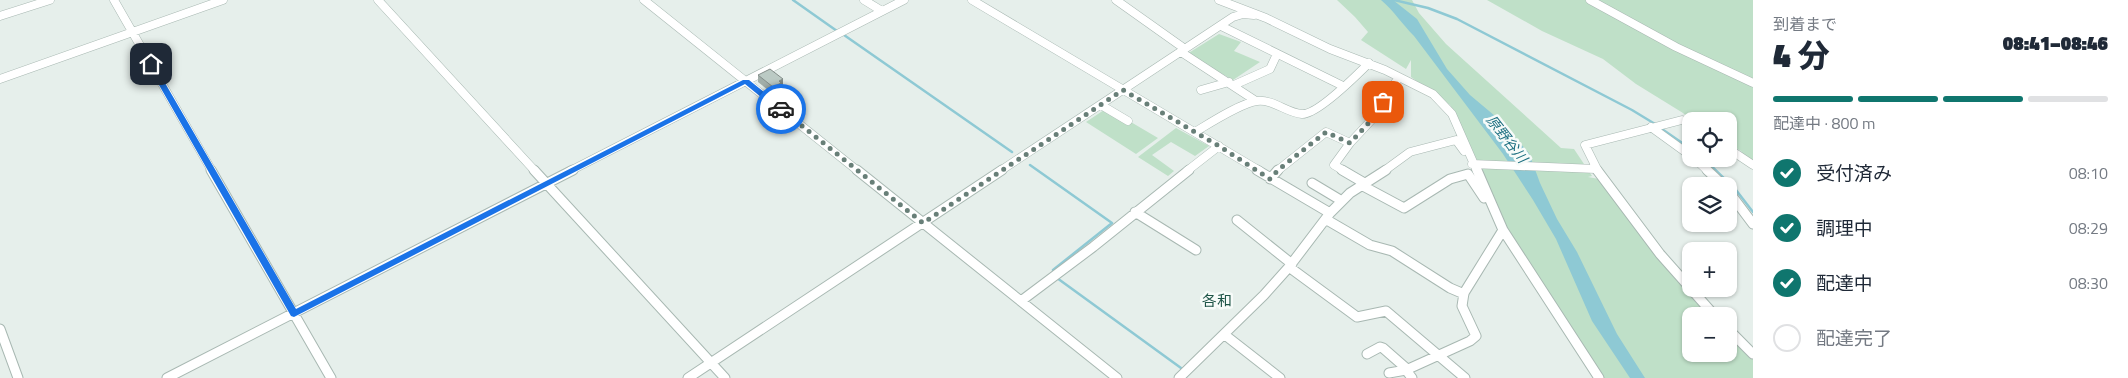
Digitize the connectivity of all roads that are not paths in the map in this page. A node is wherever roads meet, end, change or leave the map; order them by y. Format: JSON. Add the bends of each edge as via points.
{"nodes":[{"id":1,"x":50,"y":0,"type":"edge"},
{"id":2,"x":114,"y":0,"type":"edge"},
{"id":3,"x":223,"y":0,"type":"edge"},
{"id":4,"x":378,"y":0,"type":"edge"},
{"id":5,"x":644,"y":0,"type":"edge"},
{"id":6,"x":864,"y":0,"type":"edge"},
{"id":7,"x":904,"y":0,"type":"edge"},
{"id":8,"x":972,"y":0,"type":"edge"},
{"id":9,"x":1116,"y":0,"type":"edge"},
{"id":10,"x":1219,"y":0,"type":"edge"},
{"id":11,"x":1590,"y":0,"type":"edge"},
{"id":12,"x":1228,"y":3,"type":"junction"},
{"id":13,"x":882,"y":11,"type":"junction"},
{"id":14,"x":1254,"y":15,"type":"junction"},
{"id":15,"x":0,"y":16,"type":"edge"},
{"id":16,"x":1234,"y":17,"type":"junction"},
{"id":17,"x":1221,"y":26,"type":"junction"},
{"id":18,"x":132,"y":32,"type":"junction"},
{"id":19,"x":1183,"y":51,"type":"junction"},
{"id":20,"x":1277,"y":54,"type":"junction"},
{"id":21,"x":1369,"y":62,"type":"junction"},
{"id":22,"x":1398,"y":78,"type":"junction"},
{"id":23,"x":0,"y":79,"type":"edge"},
{"id":24,"x":746,"y":81,"type":"junction"},
{"id":25,"x":1753,"y":83,"type":"edge"},
{"id":26,"x":1232,"y":84,"type":"junction"},
{"id":27,"x":1343,"y":86,"type":"junction"},
{"id":28,"x":1123,"y":90,"type":"junction"},
{"id":29,"x":1201,"y":90,"type":"dead end"},
{"id":30,"x":1256,"y":101,"type":"junction"},
{"id":31,"x":1101,"y":105,"type":"junction"},
{"id":32,"x":1682,"y":120,"type":"edge"},
{"id":33,"x":1128,"y":121,"type":"dead end"},
{"id":34,"x":1651,"y":127,"type":"junction"},
{"id":35,"x":1195,"y":132,"type":"junction"},
{"id":36,"x":1350,"y":143,"type":"junction"},
{"id":37,"x":1219,"y":146,"type":"junction"},
{"id":38,"x":1682,"y":149,"type":"edge"},
{"id":39,"x":1737,"y":154,"type":"edge"},
{"id":40,"x":1480,"y":165,"type":"junction"},
{"id":41,"x":1753,"y":165,"type":"edge"},
{"id":42,"x":1704,"y":167,"type":"edge"},
{"id":43,"x":1571,"y":168,"type":"joint"},
{"id":44,"x":1596,"y":169,"type":"junction"},
{"id":45,"x":1714,"y":177,"type":"edge"},
{"id":46,"x":1270,"y":179,"type":"junction"},
{"id":47,"x":1312,"y":183,"type":"dead end"},
{"id":48,"x":545,"y":184,"type":"junction"},
{"id":49,"x":1364,"y":185,"type":"junction"},
{"id":50,"x":1342,"y":201,"type":"junction"},
{"id":51,"x":1737,"y":203,"type":"edge"},
{"id":52,"x":1491,"y":205,"type":"junction"},
{"id":53,"x":1135,"y":212,"type":"junction"},
{"id":54,"x":1329,"y":217,"type":"junction"},
{"id":55,"x":1237,"y":220,"type":"dead end"},
{"id":56,"x":923,"y":223,"type":"junction"},
{"id":57,"x":1753,"y":224,"type":"edge"},
{"id":58,"x":1503,"y":230,"type":"junction"},
{"id":59,"x":1196,"y":250,"type":"dead end"},
{"id":60,"x":1291,"y":265,"type":"junction"},
{"id":61,"x":1464,"y":294,"type":"junction"},
{"id":62,"x":1021,"y":301,"type":"junction"},
{"id":63,"x":1707,"y":307,"type":"edge"},
{"id":64,"x":294,"y":314,"type":"junction"},
{"id":65,"x":0,"y":329,"type":"edge"},
{"id":66,"x":1224,"y":335,"type":"junction"},
{"id":67,"x":1737,"y":338,"type":"edge"},
{"id":68,"x":1367,"y":354,"type":"dead end"},
{"id":69,"x":1439,"y":354,"type":"junction"},
{"id":70,"x":1753,"y":354,"type":"edge"},
{"id":71,"x":711,"y":363,"type":"junction"},
{"id":72,"x":1409,"y":372,"type":"edge"},
{"id":73,"x":1389,"y":373,"type":"dead end"},
{"id":74,"x":18,"y":378,"type":"edge"},
{"id":75,"x":167,"y":378,"type":"edge"},
{"id":76,"x":331,"y":378,"type":"edge"},
{"id":77,"x":688,"y":378,"type":"edge"},
{"id":78,"x":725,"y":378,"type":"edge"},
{"id":79,"x":1117,"y":378,"type":"edge"},
{"id":80,"x":1180,"y":378,"type":"edge"},
{"id":81,"x":1280,"y":378,"type":"edge"},
{"id":82,"x":1464,"y":378,"type":"edge"},
{"id":83,"x":1599,"y":378,"type":"edge"}],
"edges":[{"from":1,"to":15,"type":"street"},
{"from":2,"to":18,"type":"street"},
{"from":3,"to":18,"type":"street"},
{"from":4,"to":48,"type":"street"},
{"from":5,"to":24,"type":"street"},
{"from":6,"to":13,"type":"street"},
{"from":7,"to":13,"type":"street"},
{"from":8,"to":28,"type":"street"},
{"from":9,"to":19,"type":"street"},
{"from":10,"to":12,"type":"street"},
{"from":11,"to":25,"type":"street","via":[[1676,47]]},
{"from":12,"to":14,"type":"street"},
{"from":12,"to":16,"type":"street"},
{"from":13,"to":24,"type":"street"},
{"from":14,"to":16,"type":"street"},
{"from":14,"to":21,"type":"street","via":[[1330,49]]},
{"from":16,"to":17,"type":"street"},
{"from":17,"to":19,"type":"street"},
{"from":17,"to":20,"type":"street"},
{"from":18,"to":23,"type":"street"},
{"from":18,"to":64,"type":"street"},
{"from":19,"to":26,"type":"street"},
{"from":19,"to":28,"type":"street"},
{"from":20,"to":26,"type":"street","via":[[1270,69]]},
{"from":20,"to":27,"type":"street"},
{"from":21,"to":22,"type":"street"},
{"from":21,"to":27,"type":"street"},
{"from":22,"to":36,"type":"street","via":[[1378,113]]},
{"from":22,"to":40,"type":"street","via":[[1443,102]]},
{"from":24,"to":48,"type":"street"},
{"from":24,"to":56,"type":"street"},
{"from":26,"to":29,"type":"street"},
{"from":26,"to":30,"type":"street"},
{"from":27,"to":30,"type":"street","via":[[1311,112],[1302,114],[1266,101]]},
{"from":28,"to":31,"type":"street"},
{"from":28,"to":35,"type":"street"},
{"from":30,"to":35,"type":"street"},
{"from":31,"to":33,"type":"street"},
{"from":31,"to":56,"type":"street"},
{"from":32,"to":34,"type":"street"},
{"from":34,"to":38,"type":"street"},
{"from":34,"to":44,"type":"street","via":[[1585,145]]},
{"from":35,"to":37,"type":"street"},
{"from":36,"to":46,"type":"street","via":[[1326,132]]},
{"from":36,"to":49,"type":"street","via":[[1334,165]]},
{"from":37,"to":46,"type":"street"},
{"from":37,"to":53,"type":"street"},
{"from":39,"to":41,"type":"street"},
{"from":40,"to":43,"type":"street"},
{"from":40,"to":49,"type":"street","via":[[1470,164],[1456,140],[1410,152]]},
{"from":40,"to":52,"type":"street"},
{"from":42,"to":45,"type":"street"},
{"from":43,"to":44,"type":"street"},
{"from":44,"to":63,"type":"street","via":[[1660,254]]},
{"from":46,"to":54,"type":"street"},
{"from":47,"to":50,"type":"street"},
{"from":48,"to":64,"type":"street"},
{"from":48,"to":71,"type":"street"},
{"from":49,"to":50,"type":"street"},
{"from":49,"to":52,"type":"street","via":[[1404,208],[1450,179],[1468,174]]},
{"from":50,"to":54,"type":"street"},
{"from":51,"to":57,"type":"street"},
{"from":52,"to":58,"type":"street"},
{"from":53,"to":59,"type":"street"},
{"from":53,"to":62,"type":"street"},
{"from":54,"to":60,"type":"street"},
{"from":54,"to":61,"type":"street","via":[[1370,245],[1392,251]]},
{"from":55,"to":60,"type":"street"},
{"from":56,"to":62,"type":"street"},
{"from":56,"to":71,"type":"street"},
{"from":58,"to":61,"type":"street"},
{"from":58,"to":83,"type":"street"},
{"from":60,"to":66,"type":"street"},
{"from":60,"to":69,"type":"street","via":[[1357,317],[1386,311]]},
{"from":61,"to":69,"type":"street","via":[[1462,306],[1476,336]]},
{"from":62,"to":79,"type":"street"},
{"from":64,"to":75,"type":"street"},
{"from":64,"to":76,"type":"street"},
{"from":65,"to":74,"type":"street"},
{"from":66,"to":80,"type":"street"},
{"from":66,"to":81,"type":"street"},
{"from":67,"to":70,"type":"street"},
{"from":68,"to":72,"type":"street","via":[[1383,348]]},
{"from":69,"to":72,"type":"street"},
{"from":69,"to":82,"type":"street"},
{"from":71,"to":77,"type":"street"},
{"from":71,"to":78,"type":"street"},
{"from":72,"to":73,"type":"street"}]}
